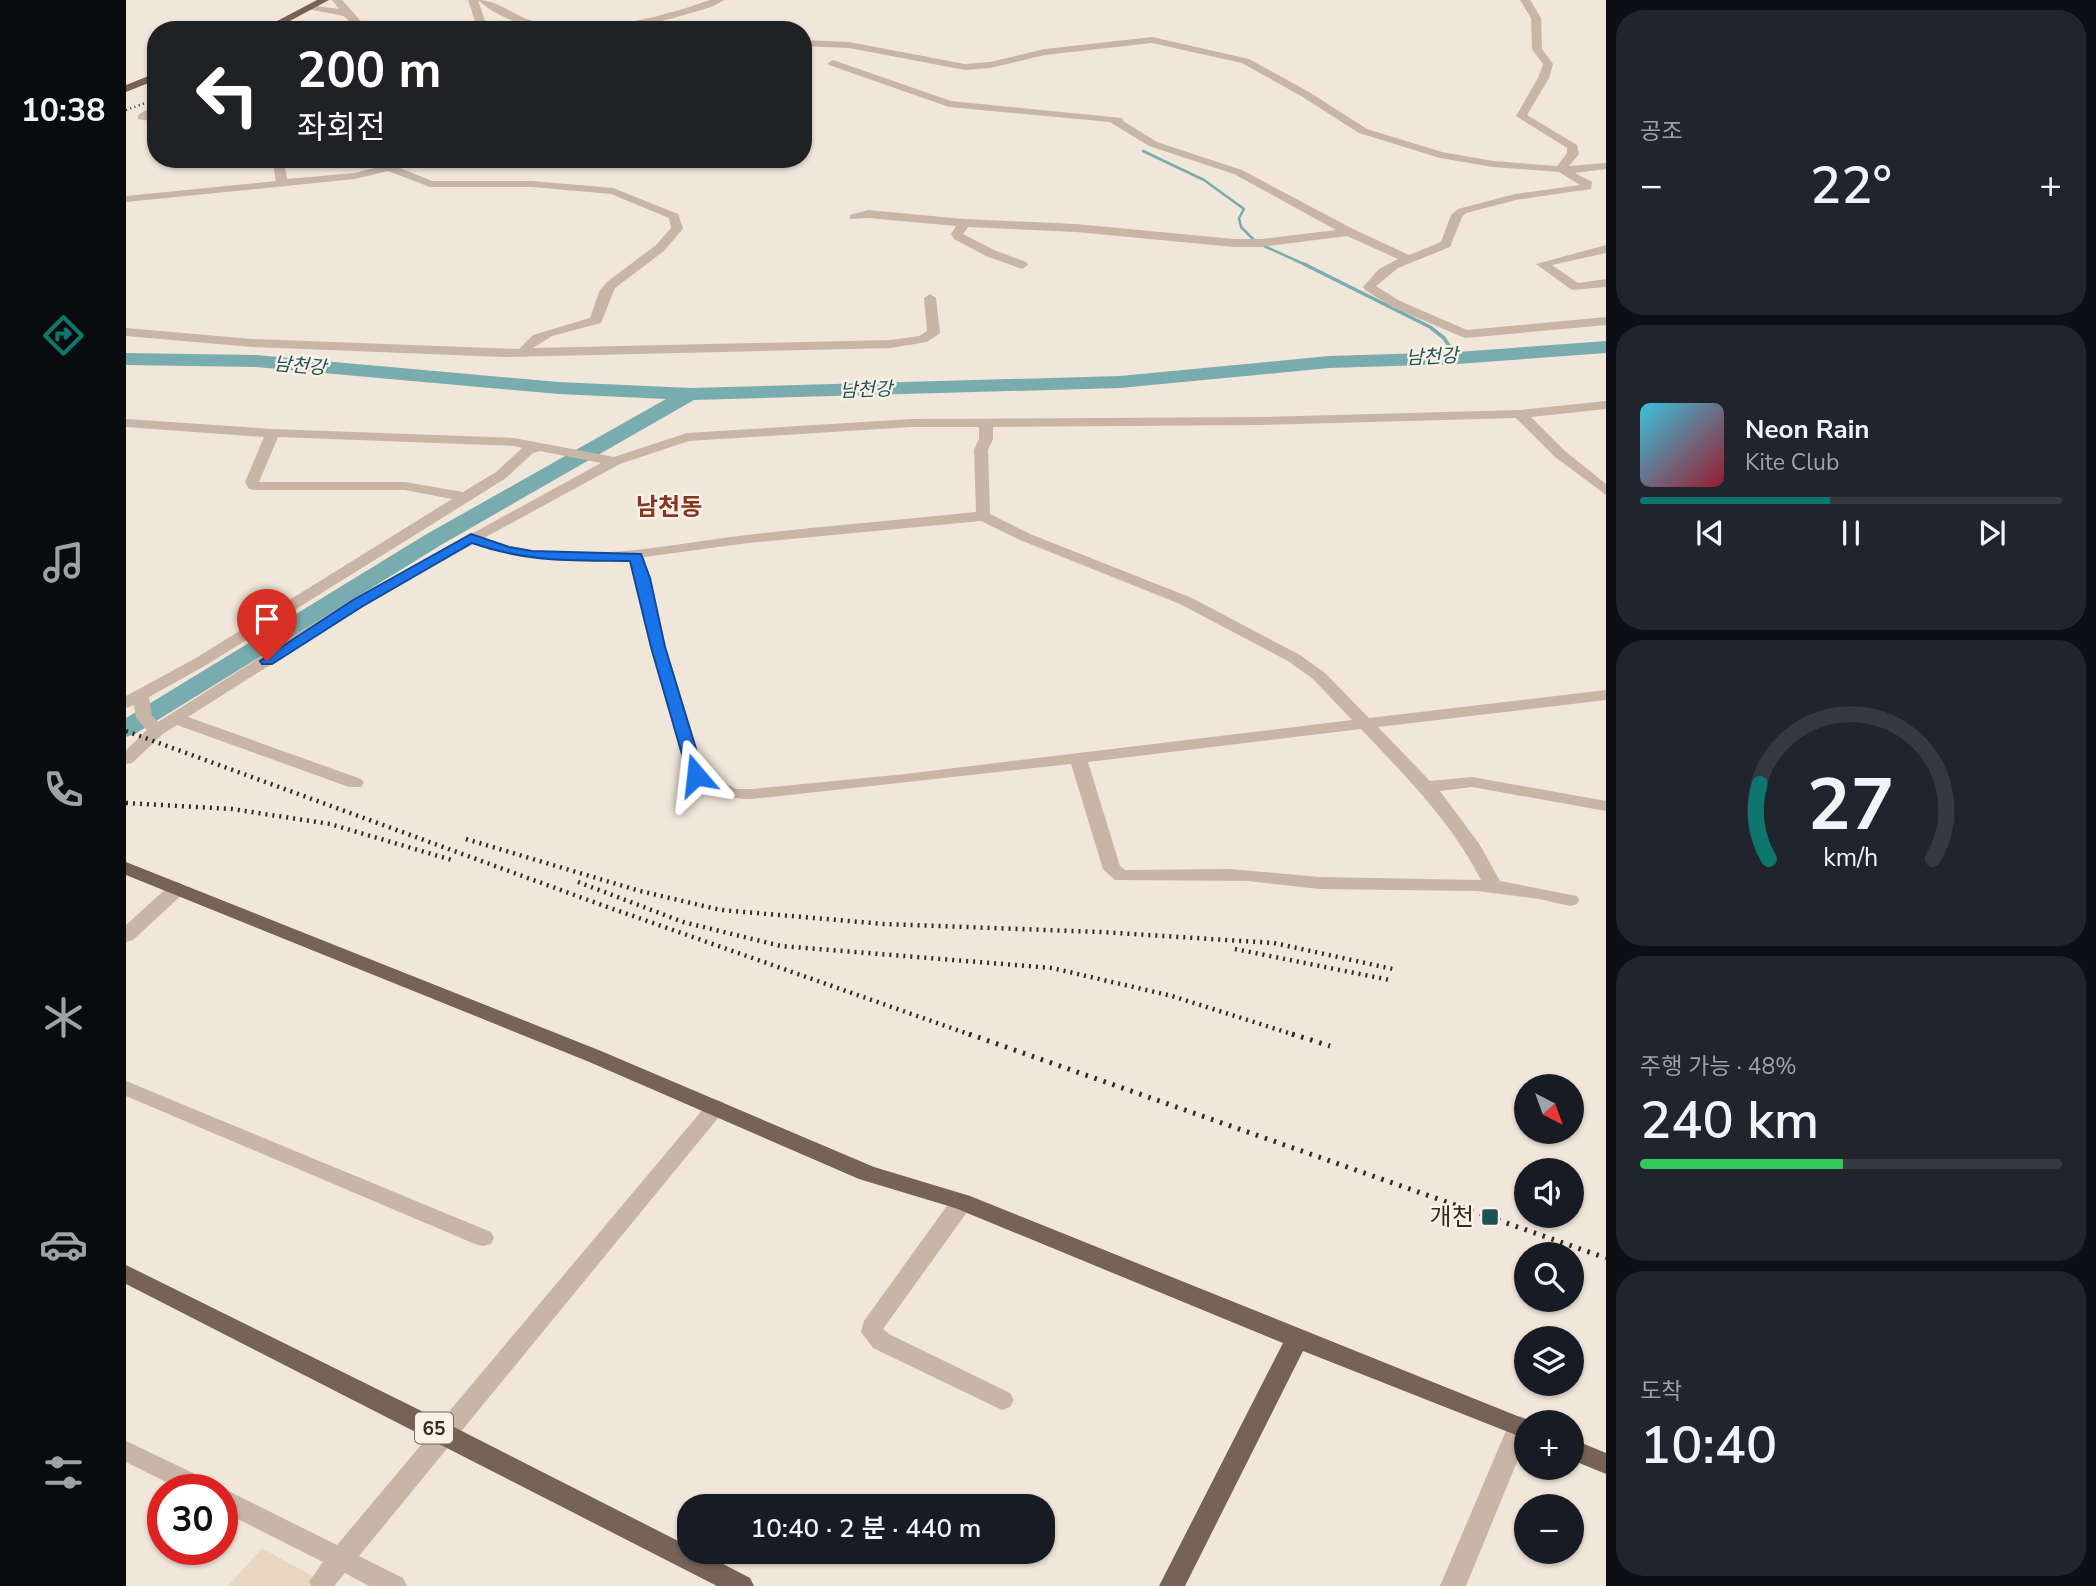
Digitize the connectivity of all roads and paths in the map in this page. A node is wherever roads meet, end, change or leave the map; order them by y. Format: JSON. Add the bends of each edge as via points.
{"nodes":[{"id":1,"x":324,"y":0,"type":"edge"},
{"id":2,"x":337,"y":0,"type":"edge"},
{"id":3,"x":473,"y":0,"type":"edge"},
{"id":4,"x":482,"y":0,"type":"edge"},
{"id":5,"x":719,"y":0,"type":"edge"},
{"id":6,"x":1525,"y":0,"type":"edge"},
{"id":7,"x":308,"y":8,"type":"junction"},
{"id":8,"x":346,"y":13,"type":"junction"},
{"id":9,"x":283,"y":21,"type":"edge"},
{"id":10,"x":355,"y":21,"type":"edge"},
{"id":11,"x":478,"y":21,"type":"edge"},
{"id":12,"x":527,"y":21,"type":"edge"},
{"id":13,"x":644,"y":21,"type":"edge"},
{"id":14,"x":812,"y":43,"type":"edge"},
{"id":15,"x":833,"y":63,"type":"dead end"},
{"id":16,"x":147,"y":80,"type":"edge"},
{"id":17,"x":126,"y":89,"type":"edge"},
{"id":18,"x":147,"y":119,"type":"edge"},
{"id":19,"x":126,"y":121,"type":"edge"},
{"id":20,"x":1606,"y":166,"type":"edge"},
{"id":21,"x":280,"y":168,"type":"edge"},
{"id":22,"x":385,"y":168,"type":"edge"},
{"id":23,"x":391,"y":168,"type":"edge"},
{"id":24,"x":1564,"y":169,"type":"junction"},
{"id":25,"x":282,"y":183,"type":"junction"},
{"id":26,"x":126,"y":199,"type":"edge"},
{"id":27,"x":854,"y":216,"type":"dead end"},
{"id":28,"x":964,"y":223,"type":"junction"},
{"id":29,"x":1349,"y":232,"type":"junction"},
{"id":30,"x":1606,"y":249,"type":"edge"},
{"id":31,"x":1409,"y":260,"type":"junction"},
{"id":32,"x":1022,"y":265,"type":"dead end"},
{"id":33,"x":1606,"y":283,"type":"edge"},
{"id":34,"x":930,"y":298,"type":"dead end"},
{"id":35,"x":1606,"y":321,"type":"edge"},
{"id":36,"x":126,"y":332,"type":"edge"},
{"id":37,"x":524,"y":351,"type":"junction"},
{"id":38,"x":1606,"y":405,"type":"edge"},
{"id":39,"x":1520,"y":414,"type":"junction"},
{"id":40,"x":126,"y":423,"type":"edge"},
{"id":41,"x":986,"y":423,"type":"junction"},
{"id":42,"x":273,"y":433,"type":"junction"},
{"id":43,"x":539,"y":447,"type":"junction"},
{"id":44,"x":608,"y":460,"type":"junction"},
{"id":45,"x":1606,"y":491,"type":"edge"},
{"id":46,"x":466,"y":497,"type":"junction"},
{"id":47,"x":984,"y":516,"type":"junction"},
{"id":48,"x":471,"y":538,"type":"junction"},
{"id":49,"x":628,"y":555,"type":"junction"},
{"id":50,"x":1606,"y":695,"type":"edge"},
{"id":51,"x":133,"y":700,"type":"edge"},
{"id":52,"x":177,"y":719,"type":"junction"},
{"id":53,"x":1366,"y":723,"type":"junction"},
{"id":54,"x":157,"y":730,"type":"junction"},
{"id":55,"x":1078,"y":758,"type":"junction"},
{"id":56,"x":126,"y":759,"type":"edge"},
{"id":57,"x":355,"y":783,"type":"dead end"},
{"id":58,"x":1426,"y":787,"type":"junction"},
{"id":59,"x":1606,"y":806,"type":"edge"},
{"id":60,"x":126,"y":868,"type":"edge"},
{"id":61,"x":1493,"y":884,"type":"junction"},
{"id":62,"x":178,"y":888,"type":"junction"},
{"id":63,"x":1570,"y":900,"type":"dead end"},
{"id":64,"x":126,"y":936,"type":"edge"},
{"id":65,"x":126,"y":1088,"type":"edge"},
{"id":66,"x":716,"y":1107,"type":"junction"},
{"id":67,"x":962,"y":1202,"type":"junction"},
{"id":68,"x":483,"y":1238,"type":"dead end"},
{"id":69,"x":126,"y":1275,"type":"edge"},
{"id":70,"x":1297,"y":1339,"type":"junction"},
{"id":71,"x":1002,"y":1400,"type":"dead end"},
{"id":72,"x":1514,"y":1424,"type":"edge"},
{"id":73,"x":444,"y":1433,"type":"junction"},
{"id":74,"x":1514,"y":1448,"type":"edge"},
{"id":75,"x":126,"y":1451,"type":"edge"},
{"id":76,"x":1584,"y":1454,"type":"edge"},
{"id":77,"x":1606,"y":1464,"type":"edge"},
{"id":78,"x":173,"y":1474,"type":"edge"},
{"id":79,"x":238,"y":1507,"type":"edge"},
{"id":80,"x":341,"y":1559,"type":"junction"},
{"id":81,"x":323,"y":1581,"type":"dead end"},
{"id":82,"x":1179,"y":1584,"type":"edge"},
{"id":83,"x":394,"y":1586,"type":"edge"},
{"id":84,"x":741,"y":1586,"type":"edge"},
{"id":85,"x":1453,"y":1586,"type":"edge"}],
"edges":[{"from":1,"to":7,"type":"main road"},
{"from":2,"to":8,"type":"street"},
{"from":3,"to":11,"type":"street"},
{"from":4,"to":12,"type":"street"},
{"from":5,"to":13,"type":"street"},
{"from":6,"to":24,"type":"street","via":[[1536,18],[1536,49],[1548,64],[1521,116],[1573,147]]},
{"from":7,"to":8,"type":"street"},
{"from":7,"to":9,"type":"main road"},
{"from":8,"to":10,"type":"street"},
{"from":14,"to":24,"type":"street","via":[[849,45],[965,67],[1152,40],[1254,65],[1382,138],[1461,160]]},
{"from":15,"to":29,"type":"street","via":[[949,104],[1114,119],[1153,144],[1238,172]]},
{"from":16,"to":17,"type":"main road"},
{"from":18,"to":19,"type":"street"},
{"from":20,"to":24,"type":"street"},
{"from":21,"to":25,"type":"street"},
{"from":22,"to":25,"type":"street","via":[[355,176]]},
{"from":23,"to":37,"type":"street","via":[[430,184],[511,183],[613,191],[674,216],[677,228],[660,248],[605,292],[596,320],[545,335]]},
{"from":24,"to":31,"type":"street","via":[[1587,187],[1492,201],[1462,211],[1446,244]]},
{"from":25,"to":26,"type":"street"},
{"from":27,"to":28,"type":"street"},
{"from":28,"to":29,"type":"street","via":[[1234,243]]},
{"from":28,"to":32,"type":"street","via":[[958,236]]},
{"from":29,"to":31,"type":"street"},
{"from":30,"to":33,"type":"street","via":[[1542,264],[1576,287]]},
{"from":31,"to":35,"type":"street","via":[[1384,272],[1369,288],[1465,334]]},
{"from":34,"to":37,"type":"street","via":[[934,333],[891,344]]},
{"from":36,"to":37,"type":"street","via":[[252,343]]},
{"from":38,"to":39,"type":"street"},
{"from":39,"to":41,"type":"street"},
{"from":39,"to":45,"type":"street"},
{"from":40,"to":42,"type":"street"},
{"from":41,"to":44,"type":"street","via":[[883,424],[687,437]]},
{"from":41,"to":47,"type":"street","via":[[981,450]]},
{"from":42,"to":43,"type":"street","via":[[477,439]]},
{"from":42,"to":46,"type":"street","via":[[254,486],[405,486]]},
{"from":43,"to":44,"type":"street"},
{"from":43,"to":46,"type":"street","via":[[528,450],[501,475]]},
{"from":44,"to":48,"type":"street"},
{"from":46,"to":51,"type":"street"},
{"from":47,"to":49,"type":"street"},
{"from":47,"to":53,"type":"street","via":[[1254,634],[1319,676]]},
{"from":48,"to":49,"type":"street","via":[[532,555]]},
{"from":48,"to":52,"type":"street","via":[[358,603]]},
{"from":49,"to":55,"type":"street","via":[[636,556],[643,578],[696,775],[733,794]]},
{"from":50,"to":53,"type":"street"},
{"from":51,"to":54,"type":"street"},
{"from":52,"to":54,"type":"street"},
{"from":52,"to":57,"type":"street"},
{"from":53,"to":55,"type":"street"},
{"from":53,"to":58,"type":"street"},
{"from":54,"to":56,"type":"street"},
{"from":55,"to":61,"type":"street","via":[[1112,869],[1121,876],[1230,874],[1317,883]]},
{"from":58,"to":59,"type":"street","via":[[1472,782]]},
{"from":58,"to":61,"type":"street","via":[[1453,819]]},
{"from":60,"to":62,"type":"main road"},
{"from":61,"to":63,"type":"street"},
{"from":62,"to":64,"type":"street"},
{"from":62,"to":66,"type":"main road"},
{"from":65,"to":68,"type":"street"},
{"from":66,"to":67,"type":"main road","via":[[867,1173]]},
{"from":66,"to":73,"type":"street"},
{"from":67,"to":70,"type":"main road"},
{"from":67,"to":71,"type":"street","via":[[872,1332],[881,1341]]},
{"from":69,"to":73,"type":"main road","number":"65"},
{"from":70,"to":72,"type":"main road"},
{"from":70,"to":82,"type":"main road"},
{"from":73,"to":80,"type":"street"},
{"from":73,"to":84,"type":"main road","number":"65"},
{"from":74,"to":85,"type":"street"},
{"from":75,"to":78,"type":"street"},
{"from":76,"to":77,"type":"main road"},
{"from":79,"to":80,"type":"street"},
{"from":80,"to":81,"type":"street"},
{"from":80,"to":83,"type":"street"}]}
